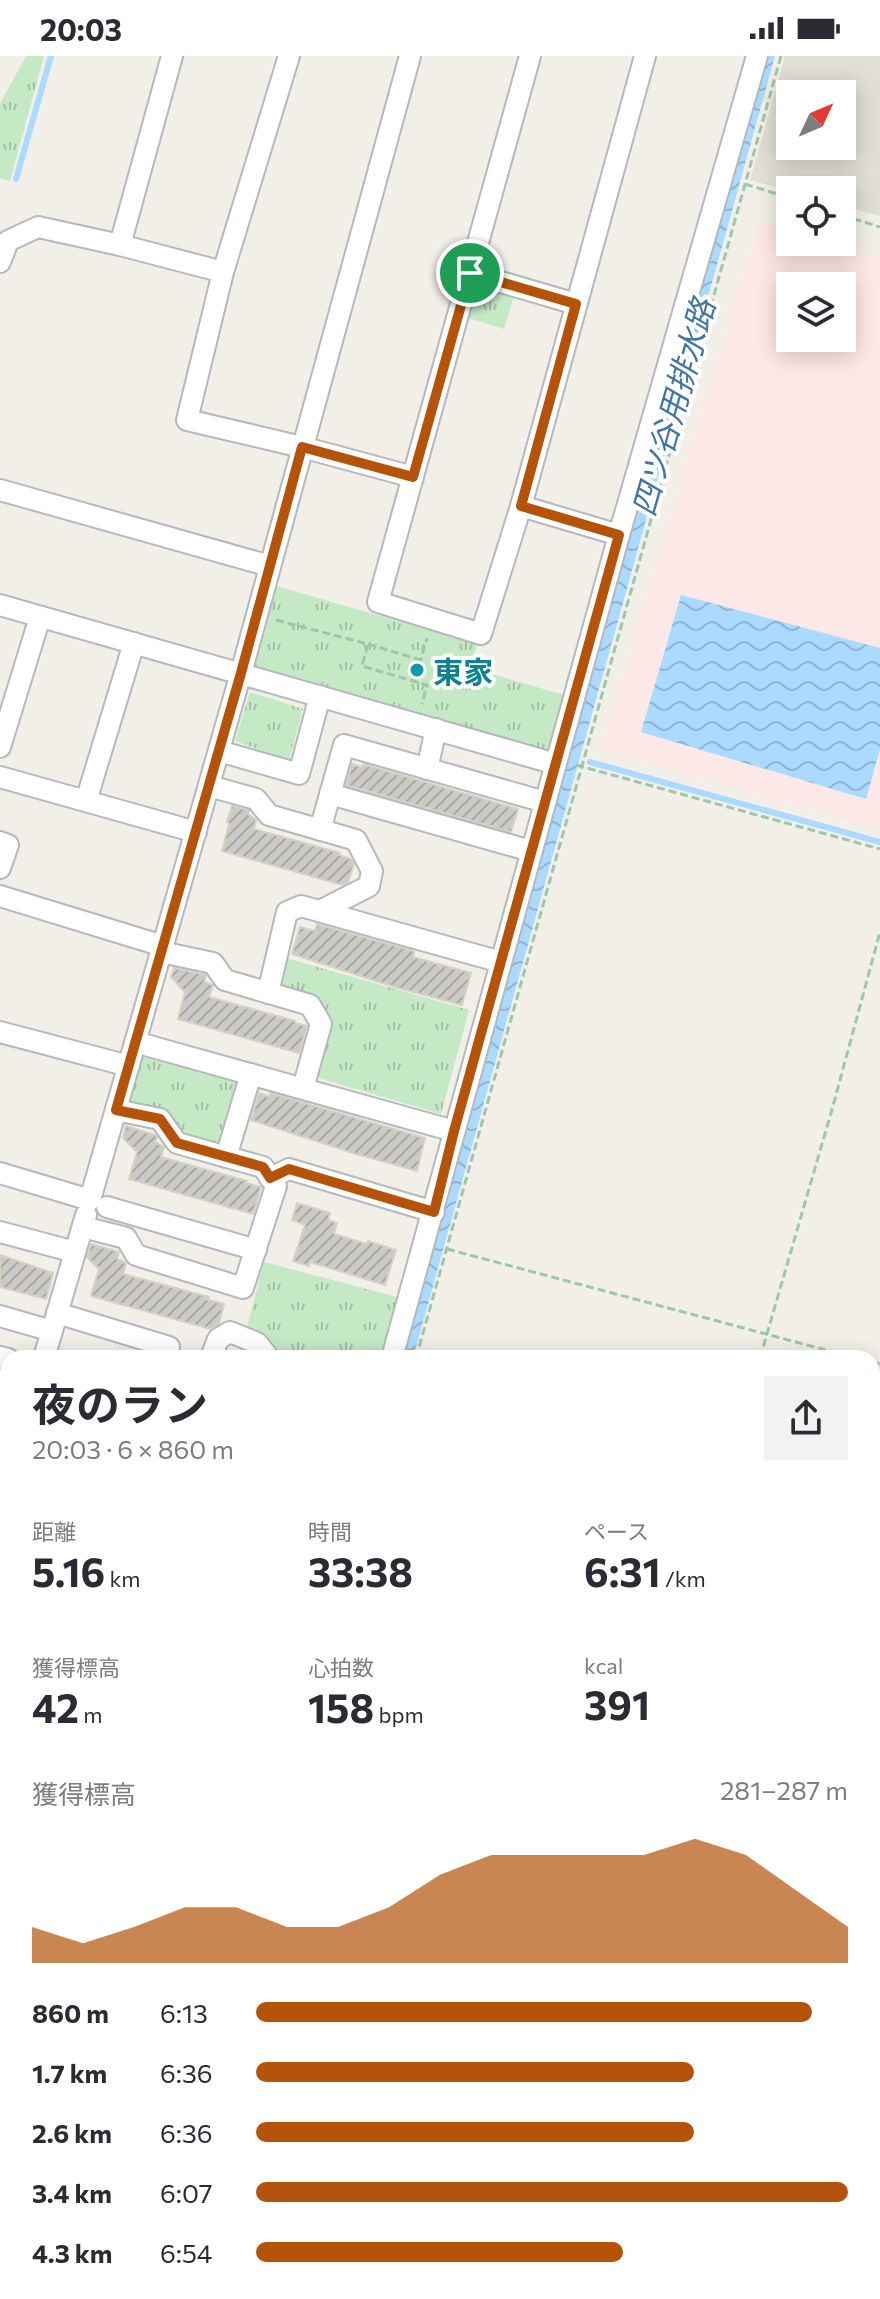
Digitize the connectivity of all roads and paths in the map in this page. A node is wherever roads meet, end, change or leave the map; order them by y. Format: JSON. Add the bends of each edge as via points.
{"nodes":[{"id":1,"x":172,"y":56,"type":"edge"},
{"id":2,"x":289,"y":56,"type":"edge"},
{"id":3,"x":410,"y":56,"type":"edge"},
{"id":4,"x":530,"y":56,"type":"edge"},
{"id":5,"x":645,"y":56,"type":"edge"},
{"id":6,"x":757,"y":56,"type":"edge"},
{"id":7,"x":781,"y":56,"type":"edge"},
{"id":8,"x":745,"y":184,"type":"junction"},
{"id":9,"x":776,"y":194,"type":"edge"},
{"id":10,"x":856,"y":219,"type":"edge"},
{"id":11,"x":880,"y":227,"type":"edge"},
{"id":12,"x":120,"y":245,"type":"junction"},
{"id":13,"x":0,"y":262,"type":"edge"},
{"id":14,"x":223,"y":272,"type":"junction"},
{"id":15,"x":470,"y":273,"type":"junction"},
{"id":16,"x":576,"y":304,"type":"junction"},
{"id":17,"x":302,"y":447,"type":"junction"},
{"id":18,"x":413,"y":477,"type":"junction"},
{"id":19,"x":0,"y":490,"type":"edge"},
{"id":20,"x":521,"y":506,"type":"junction"},
{"id":21,"x":619,"y":535,"type":"junction"},
{"id":22,"x":270,"y":566,"type":"junction"},
{"id":23,"x":0,"y":605,"type":"edge"},
{"id":24,"x":265,"y":616,"type":"dead end"},
{"id":25,"x":40,"y":617,"type":"junction"},
{"id":26,"x":432,"y":619,"type":"junction"},
{"id":27,"x":134,"y":643,"type":"junction"},
{"id":28,"x":368,"y":644,"type":"junction"},
{"id":29,"x":241,"y":673,"type":"junction"},
{"id":30,"x":427,"y":685,"type":"dead end"},
{"id":31,"x":320,"y":696,"type":"junction"},
{"id":32,"x":436,"y":729,"type":"junction"},
{"id":33,"x":0,"y":747,"type":"edge"},
{"id":34,"x":219,"y":751,"type":"junction"},
{"id":35,"x":556,"y":764,"type":"junction"},
{"id":36,"x":581,"y":766,"type":"junction"},
{"id":37,"x":427,"y":769,"type":"junction"},
{"id":38,"x":0,"y":777,"type":"edge"},
{"id":39,"x":209,"y":786,"type":"junction"},
{"id":40,"x":330,"y":794,"type":"junction"},
{"id":41,"x":86,"y":801,"type":"junction"},
{"id":42,"x":545,"y":802,"type":"junction"},
{"id":43,"x":320,"y":830,"type":"junction"},
{"id":44,"x":196,"y":832,"type":"junction"},
{"id":45,"x":0,"y":842,"type":"edge"},
{"id":46,"x":880,"y":849,"type":"edge"},
{"id":47,"x":531,"y":851,"type":"junction"},
{"id":48,"x":0,"y":868,"type":"edge"},
{"id":49,"x":0,"y":896,"type":"edge"},
{"id":50,"x":320,"y":911,"type":"junction"},
{"id":51,"x":880,"y":932,"type":"edge"},
{"id":52,"x":162,"y":949,"type":"junction"},
{"id":53,"x":501,"y":962,"type":"junction"},
{"id":54,"x":268,"y":993,"type":"junction"},
{"id":55,"x":0,"y":1032,"type":"edge"},
{"id":56,"x":135,"y":1042,"type":"junction"},
{"id":57,"x":129,"y":1066,"type":"junction"},
{"id":58,"x":251,"y":1074,"type":"junction"},
{"id":59,"x":303,"y":1088,"type":"junction"},
{"id":60,"x":116,"y":1110,"type":"junction"},
{"id":61,"x":454,"y":1131,"type":"junction"},
{"id":62,"x":226,"y":1157,"type":"junction"},
{"id":63,"x":0,"y":1173,"type":"edge"},
{"id":64,"x":270,"y":1178,"type":"junction"},
{"id":65,"x":99,"y":1203,"type":"junction"},
{"id":66,"x":434,"y":1212,"type":"junction"},
{"id":67,"x":83,"y":1227,"type":"junction"},
{"id":68,"x":0,"y":1232,"type":"edge"},
{"id":69,"x":446,"y":1249,"type":"junction"},
{"id":70,"x":256,"y":1250,"type":"junction"},
{"id":71,"x":75,"y":1252,"type":"junction"},
{"id":72,"x":0,"y":1316,"type":"edge"},
{"id":73,"x":55,"y":1322,"type":"junction"},
{"id":74,"x":767,"y":1335,"type":"junction"},
{"id":75,"x":169,"y":1347,"type":"dead end"},
{"id":76,"x":46,"y":1350,"type":"edge"},
{"id":77,"x":214,"y":1350,"type":"edge"},
{"id":78,"x":263,"y":1350,"type":"edge"},
{"id":79,"x":394,"y":1350,"type":"edge"},
{"id":80,"x":418,"y":1350,"type":"edge"},
{"id":81,"x":762,"y":1350,"type":"edge"},
{"id":82,"x":825,"y":1350,"type":"edge"}],
"edges":[{"from":1,"to":12,"type":"street"},
{"from":2,"to":14,"type":"street"},
{"from":3,"to":17,"type":"street"},
{"from":4,"to":15,"type":"street"},
{"from":5,"to":16,"type":"street"},
{"from":6,"to":21,"type":"street"},
{"from":7,"to":8,"type":"path"},
{"from":8,"to":9,"type":"path"},
{"from":8,"to":36,"type":"path"},
{"from":10,"to":11,"type":"path"},
{"from":12,"to":13,"type":"street","via":[[38,227],[8,241]]},
{"from":12,"to":14,"type":"street"},
{"from":14,"to":17,"type":"street","via":[[187,420]]},
{"from":15,"to":16,"type":"street"},
{"from":15,"to":18,"type":"street"},
{"from":16,"to":20,"type":"street"},
{"from":17,"to":18,"type":"street"},
{"from":17,"to":22,"type":"street"},
{"from":18,"to":26,"type":"street","via":[[378,602]]},
{"from":19,"to":22,"type":"street"},
{"from":20,"to":21,"type":"street"},
{"from":20,"to":26,"type":"street","via":[[481,634]]},
{"from":21,"to":35,"type":"street"},
{"from":22,"to":29,"type":"street"},
{"from":23,"to":25,"type":"street"},
{"from":24,"to":28,"type":"path"},
{"from":25,"to":27,"type":"street"},
{"from":25,"to":33,"type":"street"},
{"from":26,"to":28,"type":"path","via":[[420,662]]},
{"from":27,"to":29,"type":"street"},
{"from":27,"to":41,"type":"street"},
{"from":28,"to":30,"type":"path","via":[[362,666]]},
{"from":29,"to":31,"type":"street"},
{"from":29,"to":34,"type":"street"},
{"from":31,"to":32,"type":"street"},
{"from":31,"to":34,"type":"street","via":[[299,774]]},
{"from":32,"to":35,"type":"street"},
{"from":32,"to":37,"type":"street"},
{"from":34,"to":39,"type":"street"},
{"from":35,"to":42,"type":"street"},
{"from":36,"to":46,"type":"path"},
{"from":36,"to":69,"type":"path"},
{"from":37,"to":40,"type":"street","via":[[344,745]]},
{"from":37,"to":42,"type":"street"},
{"from":38,"to":41,"type":"street"},
{"from":39,"to":43,"type":"street","via":[[256,799],[269,815]]},
{"from":39,"to":44,"type":"street"},
{"from":40,"to":43,"type":"street"},
{"from":40,"to":47,"type":"street"},
{"from":41,"to":44,"type":"street"},
{"from":42,"to":47,"type":"street"},
{"from":43,"to":50,"type":"street","via":[[356,840],[372,871],[369,886]]},
{"from":44,"to":52,"type":"street"},
{"from":45,"to":48,"type":"street","via":[[8,845]]},
{"from":47,"to":53,"type":"street"},
{"from":49,"to":52,"type":"street"},
{"from":50,"to":53,"type":"street"},
{"from":50,"to":54,"type":"street","via":[[301,906],[287,912]]},
{"from":51,"to":74,"type":"path"},
{"from":52,"to":54,"type":"street","via":[[213,963],[225,980]]},
{"from":52,"to":56,"type":"street"},
{"from":53,"to":61,"type":"street"},
{"from":54,"to":59,"type":"street","via":[[310,1005],[321,1024]]},
{"from":55,"to":57,"type":"street"},
{"from":56,"to":57,"type":"street"},
{"from":56,"to":58,"type":"street"},
{"from":57,"to":60,"type":"street"},
{"from":58,"to":59,"type":"street"},
{"from":58,"to":62,"type":"street"},
{"from":59,"to":61,"type":"street"},
{"from":60,"to":62,"type":"street","via":[[160,1119],[177,1143]]},
{"from":60,"to":65,"type":"street"},
{"from":61,"to":66,"type":"street"},
{"from":62,"to":64,"type":"street","via":[[263,1167]]},
{"from":63,"to":65,"type":"street"},
{"from":64,"to":66,"type":"street","via":[[289,1169]]},
{"from":64,"to":70,"type":"street","via":[[276,1186]]},
{"from":65,"to":67,"type":"street"},
{"from":65,"to":70,"type":"street"},
{"from":66,"to":79,"type":"street"},
{"from":67,"to":70,"type":"street","via":[[126,1238],[136,1255],[243,1288]]},
{"from":67,"to":71,"type":"street"},
{"from":68,"to":71,"type":"street"},
{"from":69,"to":74,"type":"path"},
{"from":69,"to":80,"type":"path"},
{"from":71,"to":73,"type":"street"},
{"from":72,"to":73,"type":"street"},
{"from":73,"to":75,"type":"street"},
{"from":73,"to":76,"type":"street"},
{"from":74,"to":81,"type":"path"},
{"from":74,"to":82,"type":"path"},
{"from":77,"to":78,"type":"street","via":[[218,1339],[230,1332]]}]}
